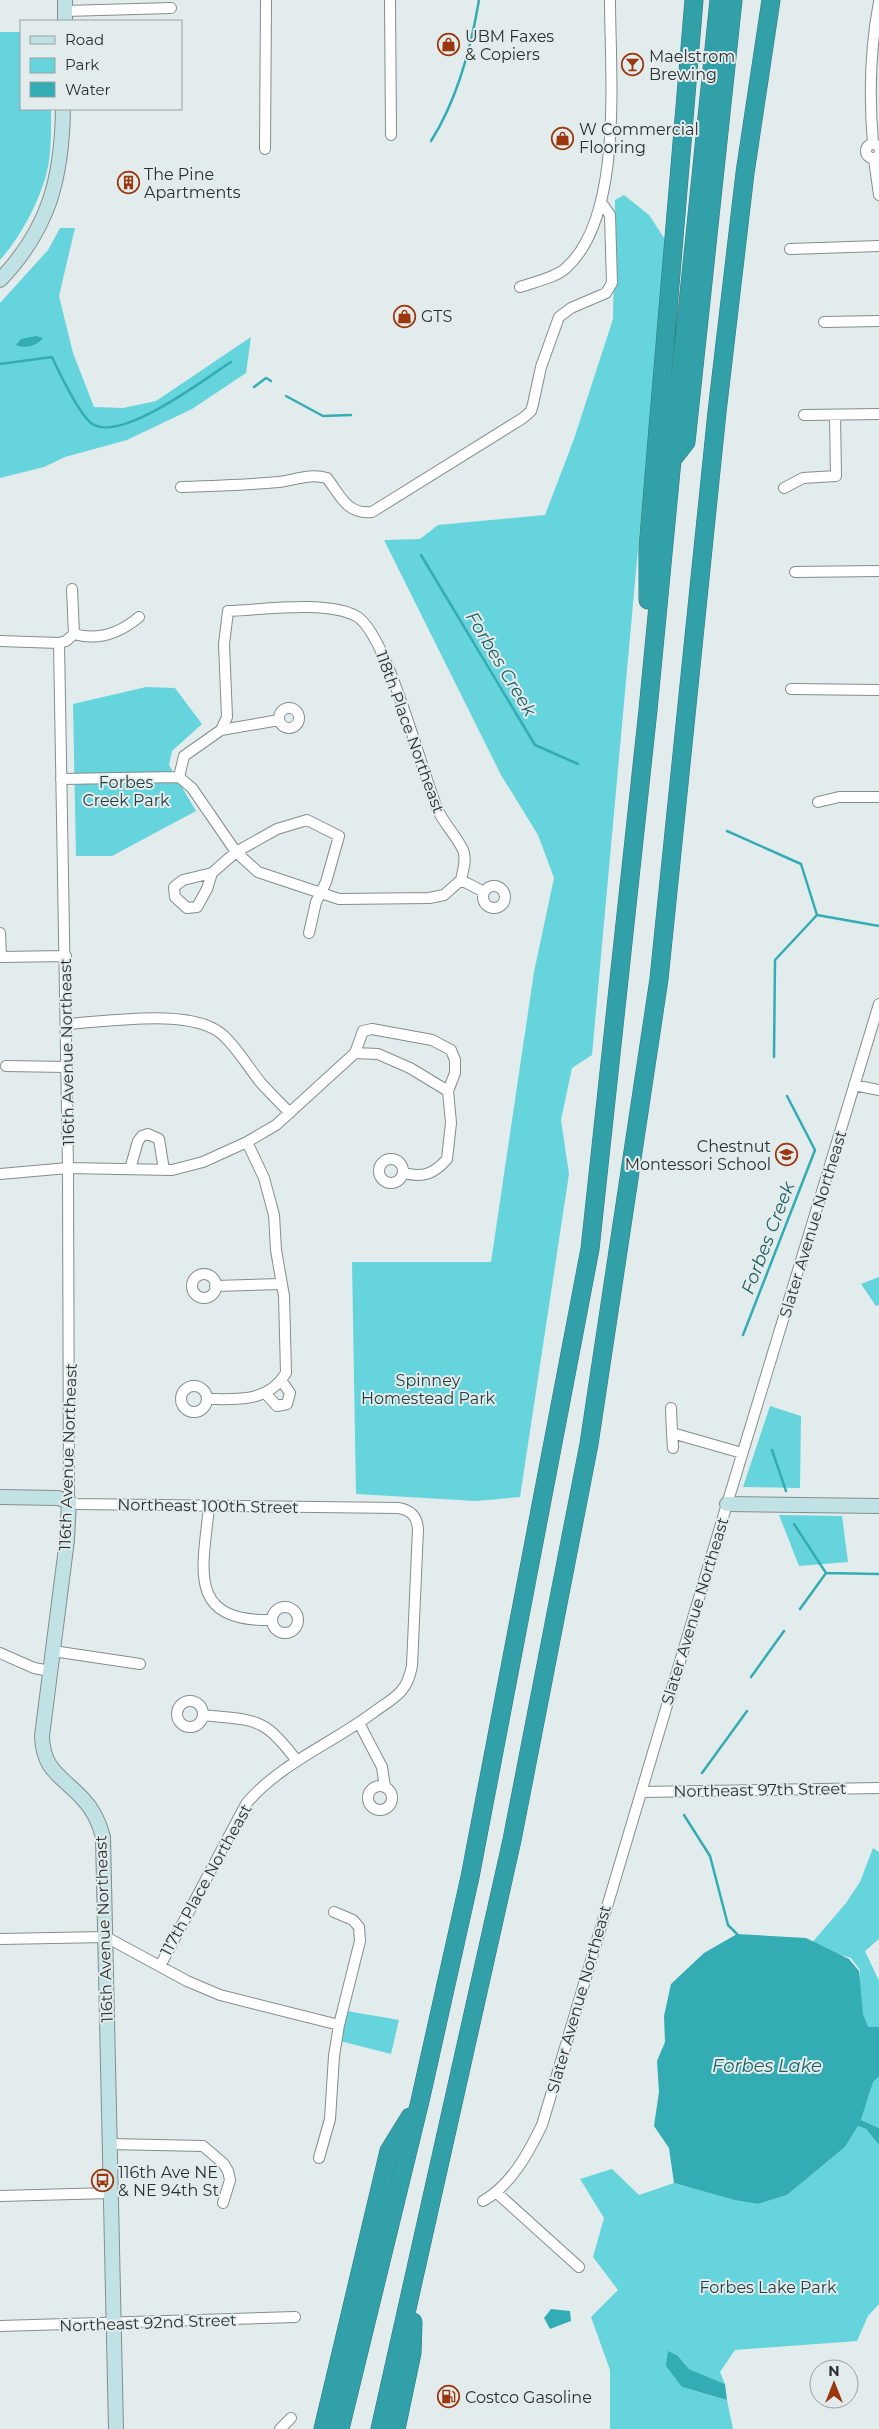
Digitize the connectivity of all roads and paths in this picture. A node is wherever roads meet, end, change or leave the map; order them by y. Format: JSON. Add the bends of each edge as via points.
{"nodes":[{"id":1,"x":266,"y":0,"type":"edge"},
{"id":2,"x":390,"y":0,"type":"edge"},
{"id":3,"x":610,"y":0,"type":"edge"},
{"id":4,"x":694,"y":0,"type":"edge"},
{"id":5,"x":719,"y":0,"type":"edge"},
{"id":6,"x":733,"y":0,"type":"edge"},
{"id":7,"x":771,"y":0,"type":"edge"},
{"id":8,"x":171,"y":8,"type":"dead end"},
{"id":9,"x":878,"y":9,"type":"edge"},
{"id":10,"x":65,"y":11,"type":"edge"},
{"id":11,"x":63,"y":110,"type":"edge"},
{"id":12,"x":390,"y":135,"type":"dead end"},
{"id":13,"x":266,"y":149,"type":"dead end"},
{"id":14,"x":876,"y":151,"type":"edge"},
{"id":15,"x":879,"y":195,"type":"edge"},
{"id":16,"x":601,"y":202,"type":"junction"},
{"id":17,"x":879,"y":246,"type":"edge"},
{"id":18,"x":790,"y":249,"type":"dead end"},
{"id":19,"x":0,"y":280,"type":"edge"},
{"id":20,"x":520,"y":287,"type":"dead end"},
{"id":21,"x":879,"y":320,"type":"edge"},
{"id":22,"x":824,"y":322,"type":"dead end"},
{"id":23,"x":879,"y":414,"type":"edge"},
{"id":24,"x":804,"y":415,"type":"dead end"},
{"id":25,"x":835,"y":415,"type":"junction"},
{"id":26,"x":672,"y":460,"type":"junction"},
{"id":27,"x":181,"y":487,"type":"dead end"},
{"id":28,"x":784,"y":488,"type":"dead end"},
{"id":29,"x":879,"y":571,"type":"edge"},
{"id":30,"x":795,"y":572,"type":"dead end"},
{"id":31,"x":72,"y":589,"type":"dead end"},
{"id":32,"x":139,"y":617,"type":"dead end"},
{"id":33,"x":74,"y":634,"type":"junction"},
{"id":34,"x":0,"y":641,"type":"edge"},
{"id":35,"x":59,"y":643,"type":"junction"},
{"id":36,"x":791,"y":690,"type":"dead end"},
{"id":37,"x":879,"y":690,"type":"edge"},
{"id":38,"x":648,"y":710,"type":"junction"},
{"id":39,"x":279,"y":720,"type":"dead end"},
{"id":40,"x":221,"y":730,"type":"junction"},
{"id":41,"x":179,"y":777,"type":"junction"},
{"id":42,"x":62,"y":779,"type":"junction"},
{"id":43,"x":879,"y":797,"type":"edge"},
{"id":44,"x":818,"y":802,"type":"dead end"},
{"id":45,"x":236,"y":852,"type":"junction"},
{"id":46,"x":212,"y":873,"type":"dead end"},
{"id":47,"x":461,"y":880,"type":"junction"},
{"id":48,"x":484,"y":892,"type":"dead end"},
{"id":49,"x":319,"y":893,"type":"junction"},
{"id":50,"x":0,"y":933,"type":"edge"},
{"id":51,"x":309,"y":933,"type":"dead end"},
{"id":52,"x":66,"y":956,"type":"junction"},
{"id":53,"x":1,"y":957,"type":"edge"},
{"id":54,"x":879,"y":1004,"type":"edge"},
{"id":55,"x":66,"y":1024,"type":"junction"},
{"id":56,"x":868,"y":1040,"type":"junction"},
{"id":57,"x":879,"y":1043,"type":"edge"},
{"id":58,"x":355,"y":1053,"type":"junction"},
{"id":59,"x":6,"y":1066,"type":"dead end"},
{"id":60,"x":67,"y":1067,"type":"junction"},
{"id":61,"x":854,"y":1085,"type":"junction"},
{"id":62,"x":879,"y":1090,"type":"edge"},
{"id":63,"x":448,"y":1091,"type":"junction"},
{"id":64,"x":290,"y":1113,"type":"junction"},
{"id":65,"x":247,"y":1142,"type":"junction"},
{"id":66,"x":68,"y":1168,"type":"junction"},
{"id":67,"x":130,"y":1170,"type":"junction"},
{"id":68,"x":164,"y":1170,"type":"junction"},
{"id":69,"x":404,"y":1173,"type":"dead end"},
{"id":70,"x":0,"y":1174,"type":"edge"},
{"id":71,"x":282,"y":1284,"type":"junction"},
{"id":72,"x":215,"y":1286,"type":"dead end"},
{"id":73,"x":273,"y":1387,"type":"junction"},
{"id":74,"x":207,"y":1399,"type":"dead end"},
{"id":75,"x":671,"y":1408,"type":"dead end"},
{"id":76,"x":672,"y":1433,"type":"junction"},
{"id":77,"x":673,"y":1448,"type":"dead end"},
{"id":78,"x":742,"y":1453,"type":"junction"},
{"id":79,"x":0,"y":1498,"type":"edge"},
{"id":80,"x":69,"y":1502,"type":"junction"},
{"id":81,"x":727,"y":1504,"type":"junction"},
{"id":82,"x":879,"y":1506,"type":"edge"},
{"id":83,"x":209,"y":1507,"type":"junction"},
{"id":84,"x":414,"y":1516,"type":"joint"},
{"id":85,"x":271,"y":1620,"type":"dead end"},
{"id":86,"x":53,"y":1651,"type":"junction"},
{"id":87,"x":0,"y":1653,"type":"edge"},
{"id":88,"x":140,"y":1664,"type":"dead end"},
{"id":89,"x":50,"y":1671,"type":"junction"},
{"id":90,"x":203,"y":1716,"type":"dead end"},
{"id":91,"x":360,"y":1723,"type":"junction"},
{"id":92,"x":298,"y":1762,"type":"junction"},
{"id":93,"x":385,"y":1787,"type":"dead end"},
{"id":94,"x":879,"y":1788,"type":"edge"},
{"id":95,"x":642,"y":1792,"type":"junction"},
{"id":96,"x":334,"y":1912,"type":"dead end"},
{"id":97,"x":106,"y":1938,"type":"junction"},
{"id":98,"x":0,"y":1939,"type":"edge"},
{"id":99,"x":160,"y":1966,"type":"junction"},
{"id":100,"x":339,"y":2025,"type":"junction"},
{"id":101,"x":420,"y":2101,"type":"junction"},
{"id":102,"x":110,"y":2144,"type":"junction"},
{"id":103,"x":319,"y":2158,"type":"dead end"},
{"id":104,"x":110,"y":2193,"type":"junction"},
{"id":105,"x":497,"y":2193,"type":"junction"},
{"id":106,"x":0,"y":2196,"type":"edge"},
{"id":107,"x":483,"y":2201,"type":"dead end"},
{"id":108,"x":223,"y":2203,"type":"dead end"},
{"id":109,"x":579,"y":2267,"type":"dead end"},
{"id":110,"x":416,"y":2276,"type":"junction"},
{"id":111,"x":295,"y":2317,"type":"dead end"},
{"id":112,"x":113,"y":2324,"type":"junction"},
{"id":113,"x":0,"y":2326,"type":"edge"},
{"id":114,"x":291,"y":2418,"type":"dead end"},
{"id":115,"x":116,"y":2429,"type":"edge"},
{"id":116,"x":280,"y":2429,"type":"edge"},
{"id":117,"x":323,"y":2429,"type":"edge"},
{"id":118,"x":340,"y":2429,"type":"edge"},
{"id":119,"x":380,"y":2429,"type":"edge"},
{"id":120,"x":396,"y":2429,"type":"edge"}],
"edges":[{"from":1,"to":13,"type":"street"},
{"from":2,"to":12,"type":"street"},
{"from":3,"to":16,"type":"street","via":[[609,150]]},
{"from":4,"to":38,"type":"highway","via":[[648,547]]},
{"from":5,"to":26,"type":"highway"},
{"from":6,"to":26,"type":"highway","via":[[686,442]]},
{"from":7,"to":110,"type":"highway","via":[[745,173],[718,402],[659,979],[591,1435],[512,1840]]},
{"from":8,"to":10,"type":"street"},
{"from":9,"to":14,"type":"street","via":[[870,78]]},
{"from":11,"to":19,"type":"street","via":[[60,164],[45,217],[18,262]]},
{"from":14,"to":15,"type":"street"},
{"from":16,"to":20,"type":"street","via":[[590,234],[565,269]]},
{"from":16,"to":27,"type":"street","via":[[610,215],[612,284],[601,296],[571,308],[559,317],[541,367],[531,411],[522,418],[372,512],[355,511],[346,505],[327,478],[315,475],[256,484]]},
{"from":17,"to":18,"type":"street"},
{"from":21,"to":22,"type":"street"},
{"from":23,"to":25,"type":"street"},
{"from":24,"to":25,"type":"street"},
{"from":25,"to":28,"type":"street","via":[[836,476],[804,478]]},
{"from":26,"to":38,"type":"highway"},
{"from":29,"to":30,"type":"street"},
{"from":31,"to":33,"type":"street"},
{"from":32,"to":33,"type":"street","via":[[125,628],[104,636]]},
{"from":33,"to":35,"type":"street"},
{"from":34,"to":35,"type":"street"},
{"from":35,"to":42,"type":"street","name":"116th Avenue Northeast"},
{"from":36,"to":37,"type":"street"},
{"from":38,"to":101,"type":"highway","via":[[590,1249],[470,1876]]},
{"from":39,"to":40,"type":"street"},
{"from":40,"to":41,"type":"street","via":[[184,756]]},
{"from":40,"to":47,"type":"street","name":"118th Place Northeast","via":[[228,708],[224,644],[228,611],[310,608],[356,616],[365,623],[383,654],[437,809],[464,851]]},
{"from":41,"to":42,"type":"street"},
{"from":41,"to":45,"type":"street","via":[[192,788]]},
{"from":42,"to":52,"type":"street","name":"116th Avenue Northeast"},
{"from":43,"to":44,"type":"street","via":[[839,797]]},
{"from":45,"to":46,"type":"street"},
{"from":45,"to":49,"type":"street","via":[[258,872]]},
{"from":45,"to":49,"type":"street","via":[[277,829],[307,820],[339,836],[326,882]]},
{"from":47,"to":48,"type":"street"},
{"from":47,"to":49,"type":"street","via":[[444,895],[429,898],[352,900]]},
{"from":49,"to":51,"type":"street"},
{"from":50,"to":53,"type":"street"},
{"from":52,"to":53,"type":"street"},
{"from":52,"to":55,"type":"street","name":"116th Avenue Northeast"},
{"from":54,"to":56,"type":"street","name":"Slater Avenue Northeast"},
{"from":55,"to":60,"type":"street","name":"116th Avenue Northeast"},
{"from":55,"to":64,"type":"street","via":[[172,1018],[198,1021],[222,1034]]},
{"from":56,"to":57,"type":"street"},
{"from":56,"to":61,"type":"street","name":"Slater Avenue Northeast"},
{"from":58,"to":63,"type":"street","via":[[378,1054],[410,1068]]},
{"from":58,"to":63,"type":"street","via":[[363,1031],[372,1029],[432,1040],[451,1050],[454,1074]]},
{"from":58,"to":64,"type":"street"},
{"from":59,"to":60,"type":"street"},
{"from":60,"to":66,"type":"street","name":"116th Avenue Northeast"},
{"from":61,"to":62,"type":"street"},
{"from":61,"to":78,"type":"street","name":"Slater Avenue Northeast"},
{"from":63,"to":69,"type":"street","via":[[451,1123],[447,1159],[429,1174],[415,1176]]},
{"from":64,"to":65,"type":"street"},
{"from":65,"to":68,"type":"street","via":[[189,1167]]},
{"from":65,"to":71,"type":"street","via":[[270,1194]]},
{"from":66,"to":67,"type":"street"},
{"from":66,"to":70,"type":"street"},
{"from":66,"to":80,"type":"street","name":"116th Avenue Northeast"},
{"from":67,"to":68,"type":"street"},
{"from":67,"to":68,"type":"street","via":[[138,1140],[148,1134],[159,1139]]},
{"from":71,"to":72,"type":"street"},
{"from":71,"to":73,"type":"street","via":[[286,1373]]},
{"from":73,"to":73,"type":"street","via":[[290,1393],[287,1404],[277,1406]]},
{"from":73,"to":74,"type":"street","via":[[248,1399]]},
{"from":75,"to":76,"type":"street"},
{"from":76,"to":77,"type":"street"},
{"from":76,"to":78,"type":"street"},
{"from":78,"to":81,"type":"street","name":"Slater Avenue Northeast"},
{"from":79,"to":80,"type":"street","name":"Northeast 100th Street","via":[[58,1498]]},
{"from":80,"to":83,"type":"street","name":"Northeast 100th Street"},
{"from":80,"to":86,"type":"street","name":"116th Avenue Northeast","via":[[68,1540]]},
{"from":81,"to":82,"type":"street"},
{"from":81,"to":95,"type":"street","name":"Slater Avenue Northeast"},
{"from":83,"to":84,"type":"street","name":"Northeast 100th Street","via":[[398,1508],[406,1509]]},
{"from":83,"to":85,"type":"street","via":[[203,1574],[209,1598],[228,1615]]},
{"from":84,"to":91,"type":"street","name":"117th Place Northeast","via":[[418,1529],[409,1679],[401,1691]]},
{"from":86,"to":88,"type":"street"},
{"from":86,"to":89,"type":"street","name":"116th Avenue Northeast"},
{"from":87,"to":89,"type":"street","via":[[34,1668]]},
{"from":89,"to":97,"type":"street","name":"116th Avenue Northeast","via":[[42,1749],[57,1775],[83,1798],[100,1824],[105,1850]]},
{"from":90,"to":92,"type":"street","via":[[259,1723],[276,1734]]},
{"from":91,"to":92,"type":"street","name":"117th Place Northeast"},
{"from":91,"to":93,"type":"street","via":[[382,1767]]},
{"from":92,"to":99,"type":"street","name":"117th Place Northeast","via":[[258,1790],[246,1804]]},
{"from":94,"to":95,"type":"street","name":"Northeast 97th Street"},
{"from":95,"to":105,"type":"street","name":"Slater Avenue Northeast","via":[[542,2125],[522,2163]]},
{"from":96,"to":100,"type":"street","via":[[353,1920],[360,1934]]},
{"from":97,"to":98,"type":"street"},
{"from":97,"to":99,"type":"street"},
{"from":97,"to":102,"type":"street","name":"116th Avenue Northeast"},
{"from":99,"to":100,"type":"street","via":[[220,1995]]},
{"from":100,"to":103,"type":"street","via":[[330,2119]]},
{"from":101,"to":117,"type":"highway","via":[[389,2151]]},
{"from":101,"to":118,"type":"highway"},
{"from":102,"to":104,"type":"street","name":"116th Avenue Northeast"},
{"from":102,"to":108,"type":"street","via":[[202,2146],[228,2171],[229,2185]]},
{"from":104,"to":106,"type":"street"},
{"from":104,"to":112,"type":"street","name":"116th Avenue Northeast"},
{"from":105,"to":107,"type":"street","name":"Slater Avenue Northeast"},
{"from":105,"to":109,"type":"street"},
{"from":110,"to":119,"type":"highway"},
{"from":110,"to":120,"type":"highway","via":[[412,2353]]},
{"from":111,"to":112,"type":"street","name":"Northeast 92nd Street"},
{"from":112,"to":113,"type":"street","name":"Northeast 92nd Street"},
{"from":112,"to":115,"type":"street","name":"116th Avenue Northeast"},
{"from":114,"to":116,"type":"street"}]}
